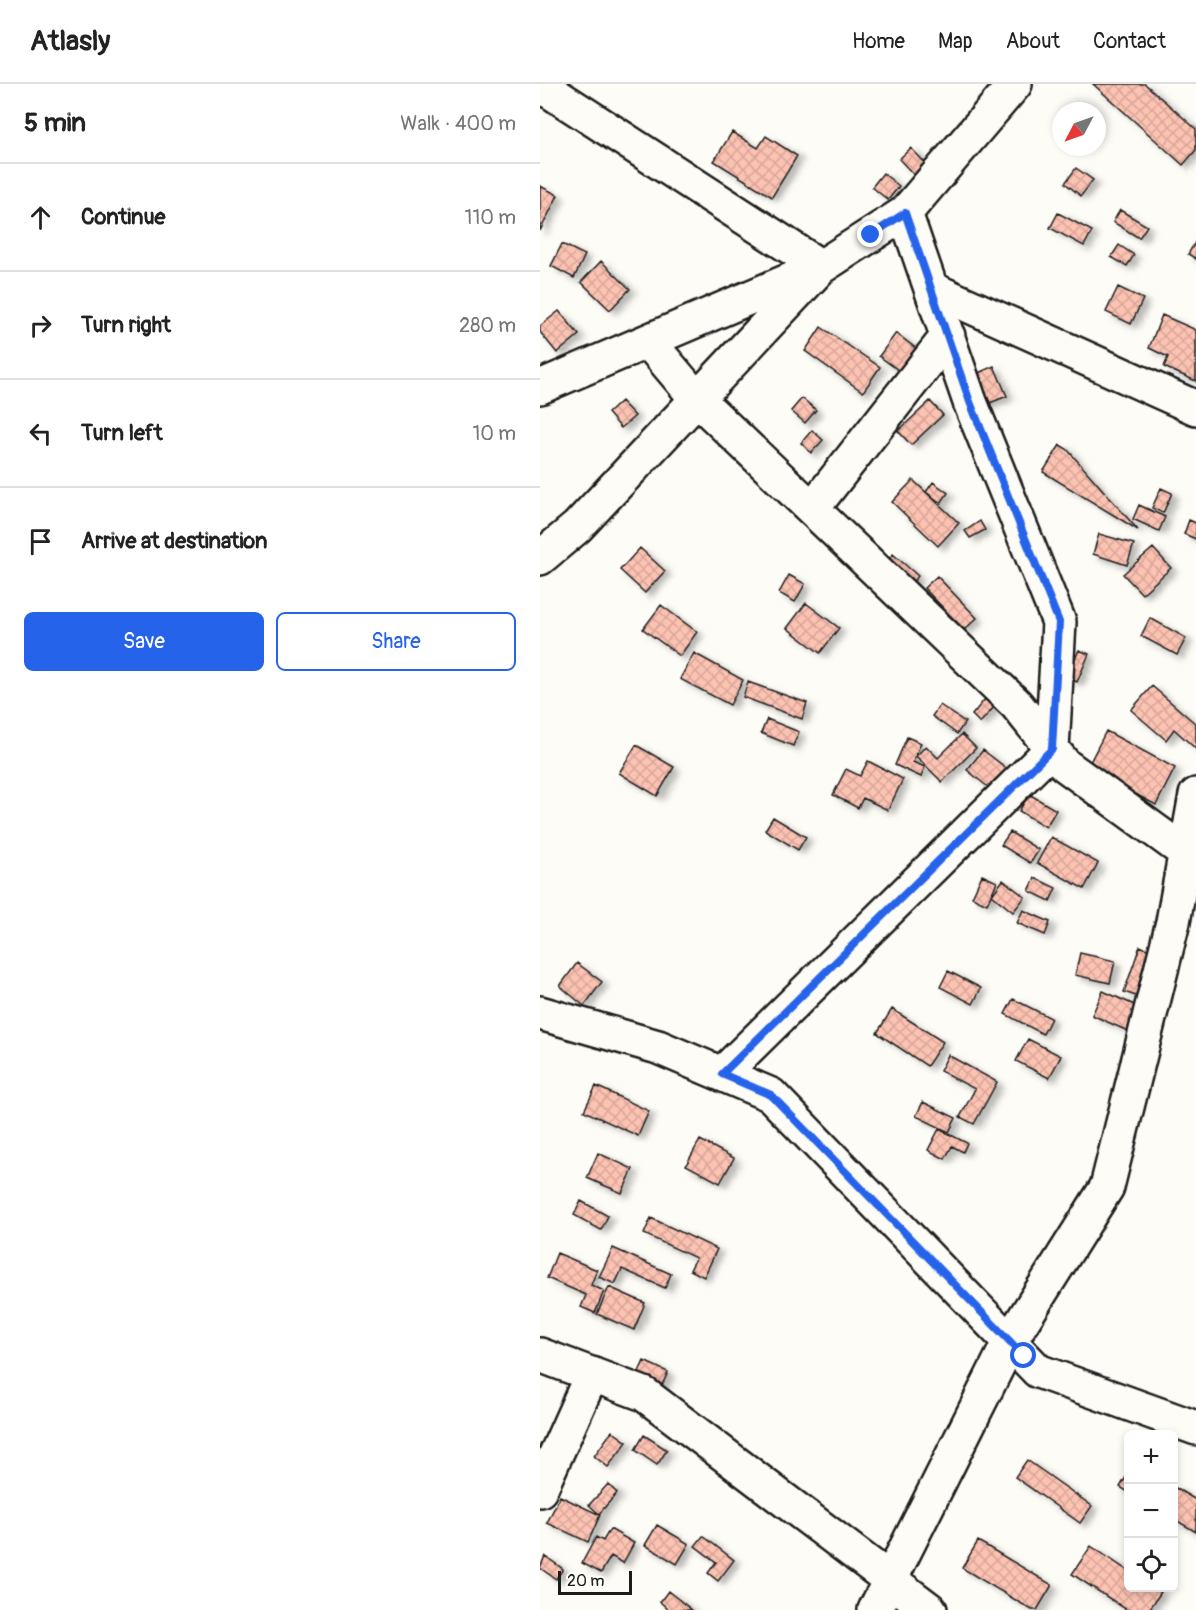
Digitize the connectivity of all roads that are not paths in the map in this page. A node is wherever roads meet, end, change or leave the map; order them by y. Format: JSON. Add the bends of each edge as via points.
{"nodes":[{"id":1,"x":1016,"y":84,"type":"edge"},
{"id":2,"x":540,"y":85,"type":"edge"},
{"id":3,"x":905,"y":213,"type":"junction"},
{"id":4,"x":821,"y":267,"type":"junction"},
{"id":5,"x":932,"y":289,"type":"junction"},
{"id":6,"x":948,"y":336,"type":"junction"},
{"id":7,"x":648,"y":341,"type":"junction"},
{"id":8,"x":540,"y":387,"type":"edge"},
{"id":9,"x":696,"y":398,"type":"junction"},
{"id":10,"x":1196,"y":408,"type":"edge"},
{"id":11,"x":812,"y":509,"type":"junction"},
{"id":12,"x":540,"y":558,"type":"edge"},
{"id":13,"x":1052,"y":749,"type":"junction"},
{"id":14,"x":1196,"y":795,"type":"edge"},
{"id":15,"x":1186,"y":853,"type":"junction"},
{"id":16,"x":540,"y":1013,"type":"edge"},
{"id":17,"x":722,"y":1074,"type":"junction"},
{"id":18,"x":1010,"y":1341,"type":"junction"},
{"id":19,"x":540,"y":1355,"type":"edge"},
{"id":20,"x":592,"y":1374,"type":"junction"},
{"id":21,"x":1196,"y":1428,"type":"edge"},
{"id":22,"x":540,"y":1490,"type":"edge"},
{"id":23,"x":890,"y":1580,"type":"junction"},
{"id":24,"x":875,"y":1610,"type":"edge"},
{"id":25,"x":930,"y":1610,"type":"edge"}],
"edges":[{"from":1,"to":3,"type":"street"},
{"from":2,"to":4,"type":"street"},
{"from":3,"to":4,"type":"street"},
{"from":3,"to":5,"type":"street"},
{"from":4,"to":7,"type":"street"},
{"from":4,"to":9,"type":"street"},
{"from":5,"to":6,"type":"street"},
{"from":5,"to":10,"type":"street"},
{"from":6,"to":11,"type":"street"},
{"from":6,"to":13,"type":"street","via":[[970,402],[1059,622]]},
{"from":7,"to":8,"type":"street"},
{"from":7,"to":9,"type":"street"},
{"from":9,"to":11,"type":"street"},
{"from":9,"to":12,"type":"street","via":[[577,527]]},
{"from":11,"to":13,"type":"street","via":[[1016,704]]},
{"from":13,"to":15,"type":"street","via":[[1065,765]]},
{"from":13,"to":17,"type":"street"},
{"from":14,"to":15,"type":"street"},
{"from":15,"to":18,"type":"street","via":[[1173,922],[1107,1187]]},
{"from":16,"to":17,"type":"street","via":[[658,1047]]},
{"from":17,"to":18,"type":"street","via":[[771,1095]]},
{"from":18,"to":21,"type":"street","via":[[1038,1371]]},
{"from":18,"to":23,"type":"street"},
{"from":19,"to":20,"type":"street"},
{"from":20,"to":22,"type":"street"},
{"from":20,"to":23,"type":"street","via":[[644,1394]]},
{"from":23,"to":24,"type":"street"},
{"from":23,"to":25,"type":"street"}]}
